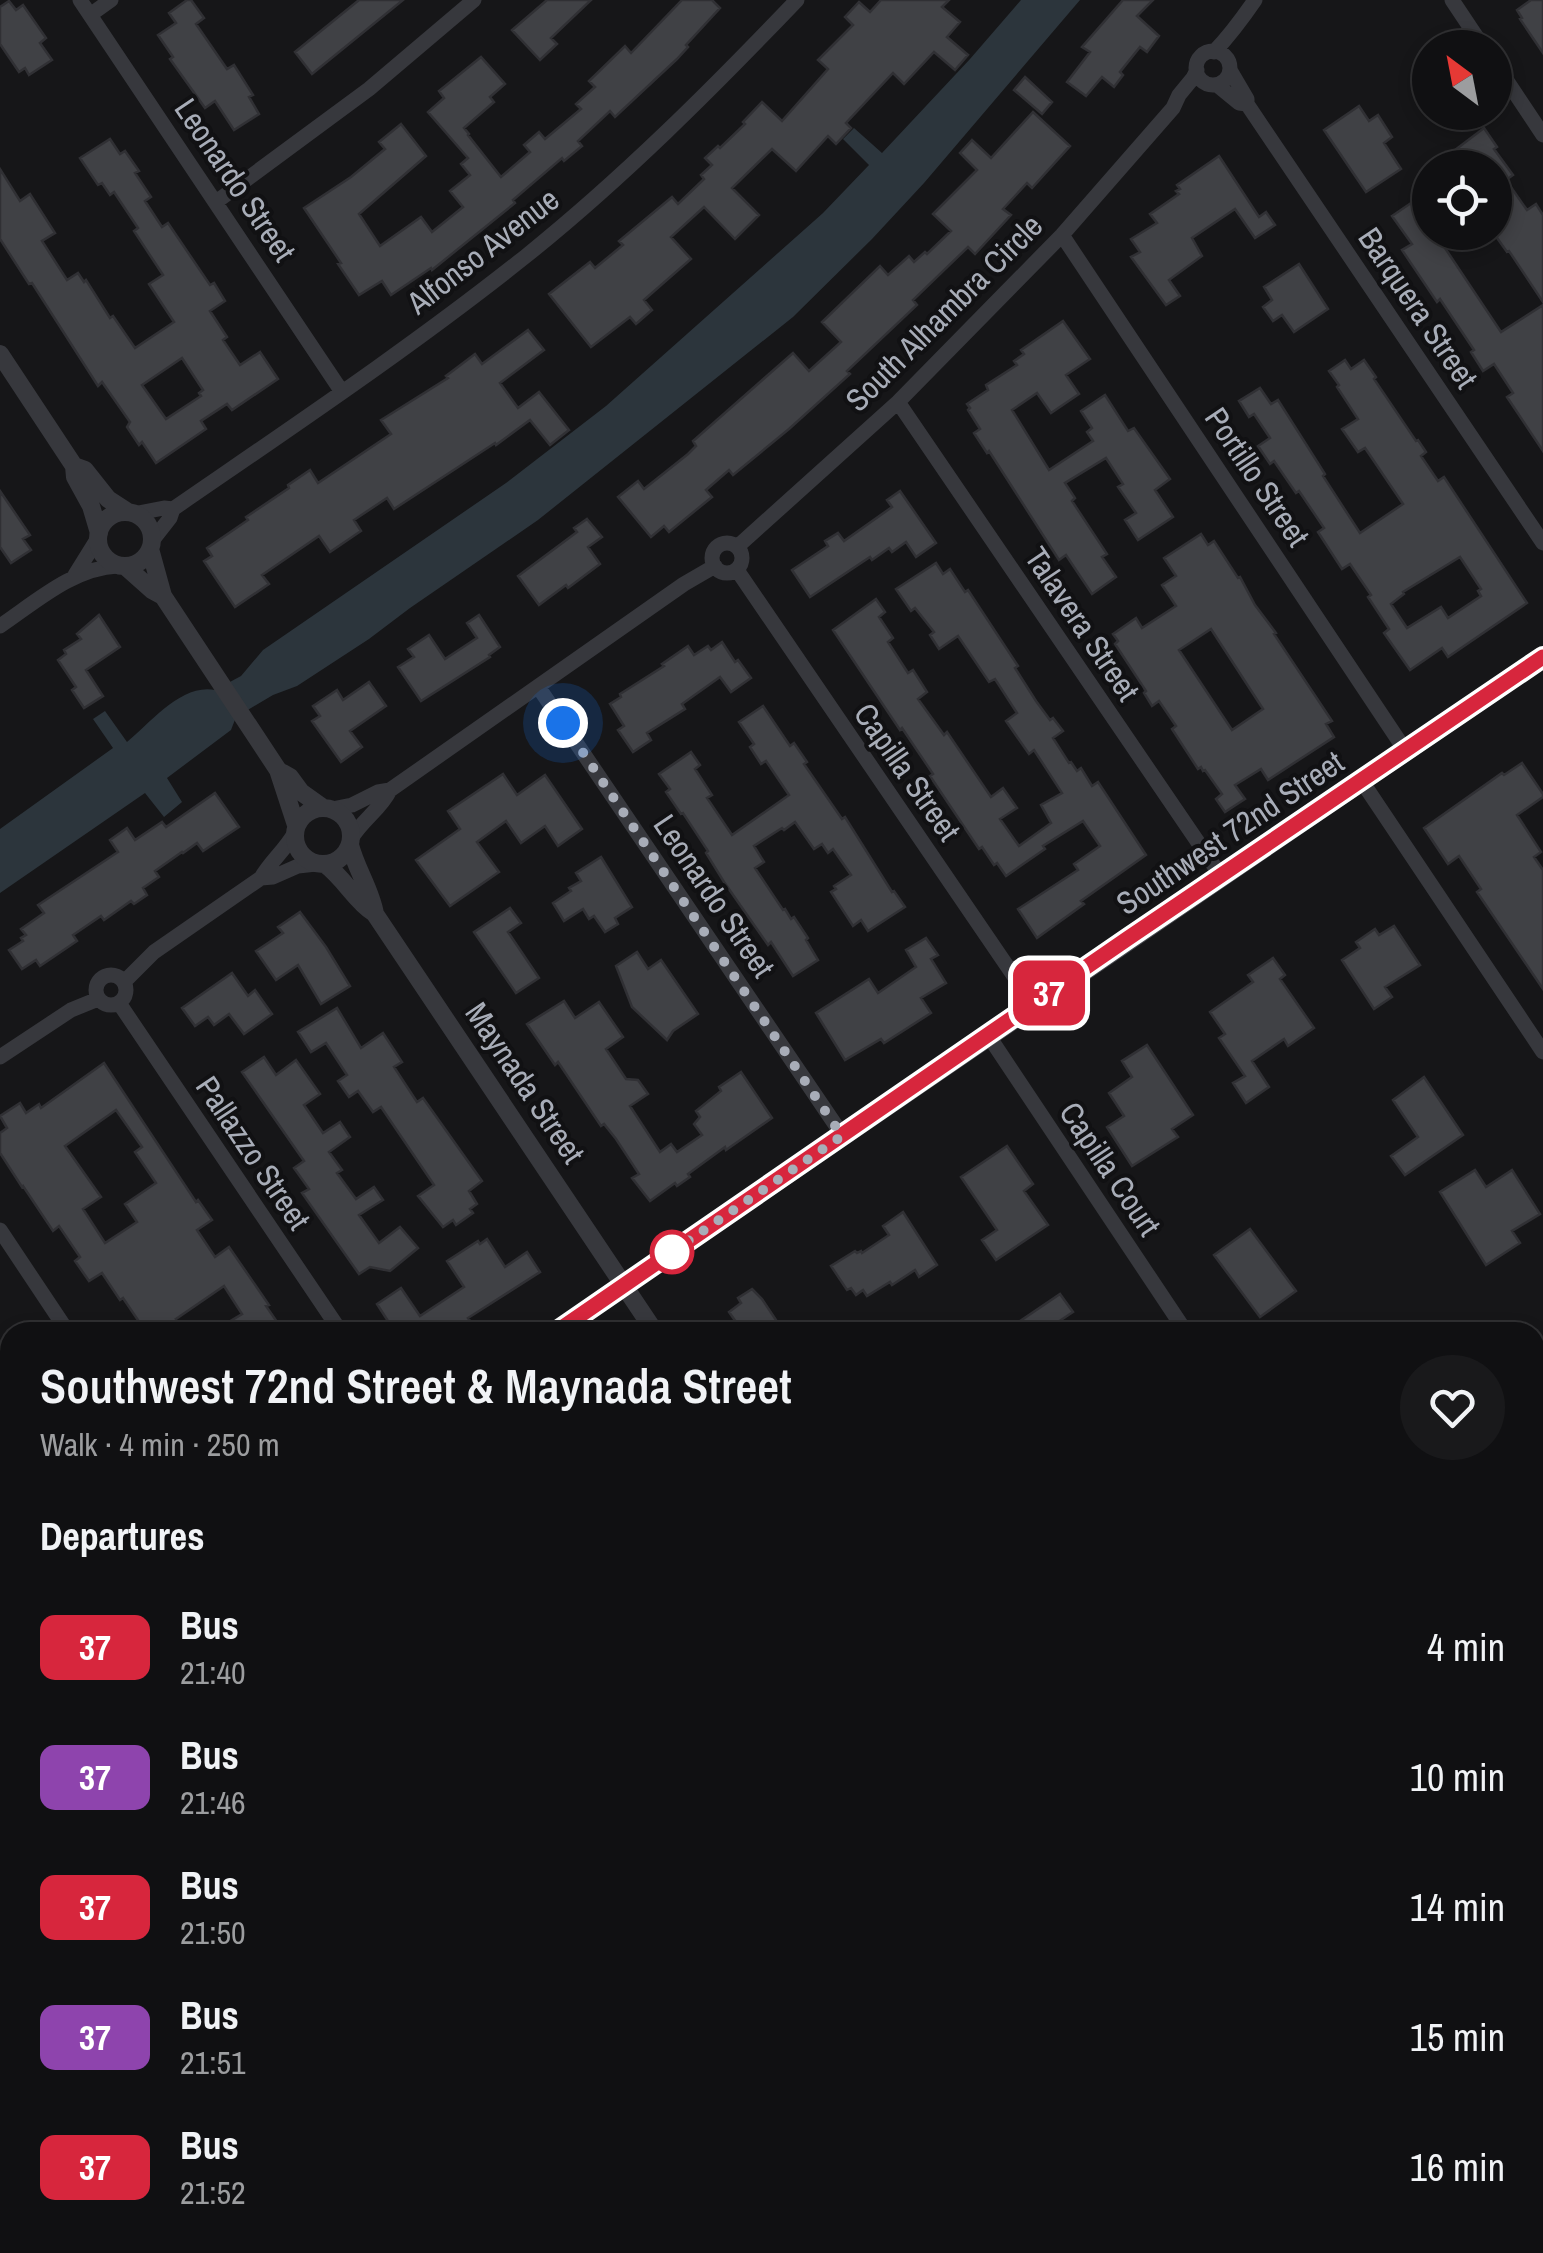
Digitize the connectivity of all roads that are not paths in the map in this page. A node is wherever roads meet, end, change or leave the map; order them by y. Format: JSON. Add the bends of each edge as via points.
{"nodes":[{"id":1,"x":80,"y":0,"type":"edge"},
{"id":2,"x":110,"y":0,"type":"edge"},
{"id":3,"x":474,"y":0,"type":"edge"},
{"id":4,"x":797,"y":0,"type":"edge"},
{"id":5,"x":1254,"y":0,"type":"edge"},
{"id":6,"x":1452,"y":0,"type":"edge"},
{"id":7,"x":90,"y":15,"type":"junction"},
{"id":8,"x":1236,"y":28,"type":"junction"},
{"id":9,"x":1472,"y":30,"type":"edge"},
{"id":10,"x":1214,"y":52,"type":"junction"},
{"id":11,"x":1230,"y":68,"type":"junction"},
{"id":12,"x":1197,"y":70,"type":"junction"},
{"id":13,"x":1215,"y":85,"type":"junction"},
{"id":14,"x":1512,"y":89,"type":"edge"},
{"id":15,"x":1176,"y":104,"type":"junction"},
{"id":16,"x":1247,"y":104,"type":"junction"},
{"id":17,"x":1543,"y":135,"type":"edge"},
{"id":18,"x":216,"y":202,"type":"junction"},
{"id":19,"x":1062,"y":234,"type":"junction"},
{"id":20,"x":0,"y":354,"type":"edge"},
{"id":21,"x":342,"y":392,"type":"junction"},
{"id":22,"x":898,"y":402,"type":"junction"},
{"id":23,"x":74,"y":466,"type":"junction"},
{"id":24,"x":173,"y":508,"type":"junction"},
{"id":25,"x":131,"y":513,"type":"junction"},
{"id":26,"x":98,"y":536,"type":"junction"},
{"id":27,"x":1543,"y":544,"type":"edge"},
{"id":28,"x":151,"y":545,"type":"junction"},
{"id":29,"x":737,"y":547,"type":"junction"},
{"id":30,"x":122,"y":566,"type":"junction"},
{"id":31,"x":715,"y":566,"type":"junction"},
{"id":32,"x":736,"y":570,"type":"junction"},
{"id":33,"x":75,"y":575,"type":"junction"},
{"id":34,"x":163,"y":596,"type":"junction"},
{"id":35,"x":0,"y":626,"type":"edge"},
{"id":36,"x":1543,"y":657,"type":"edge"},
{"id":37,"x":539,"y":688,"type":"junction"},
{"id":38,"x":1405,"y":750,"type":"junction"},
{"id":39,"x":278,"y":770,"type":"junction"},
{"id":40,"x":1361,"y":780,"type":"junction"},
{"id":41,"x":390,"y":790,"type":"junction"},
{"id":42,"x":327,"y":808,"type":"junction"},
{"id":43,"x":295,"y":829,"type":"junction"},
{"id":44,"x":350,"y":842,"type":"junction"},
{"id":45,"x":321,"y":864,"type":"junction"},
{"id":46,"x":1221,"y":876,"type":"junction"},
{"id":47,"x":262,"y":878,"type":"junction"},
{"id":48,"x":376,"y":914,"type":"junction"},
{"id":49,"x":124,"y":982,"type":"junction"},
{"id":50,"x":98,"y":999,"type":"junction"},
{"id":51,"x":120,"y":1003,"type":"junction"},
{"id":52,"x":1033,"y":1004,"type":"junction"},
{"id":53,"x":988,"y":1035,"type":"junction"},
{"id":54,"x":1543,"y":1052,"type":"edge"},
{"id":55,"x":0,"y":1057,"type":"edge"},
{"id":56,"x":842,"y":1136,"type":"junction"},
{"id":57,"x":0,"y":1230,"type":"edge"},
{"id":58,"x":624,"y":1285,"type":"junction"},
{"id":59,"x":61,"y":1322,"type":"edge"},
{"id":60,"x":334,"y":1322,"type":"edge"},
{"id":61,"x":570,"y":1322,"type":"edge"},
{"id":62,"x":648,"y":1322,"type":"edge"},
{"id":63,"x":1179,"y":1322,"type":"edge"}],
"edges":[{"from":1,"to":7,"type":"street","name":"Leonardo Street"},
{"from":2,"to":7,"type":"street"},
{"from":3,"to":18,"type":"street","via":[[338,113]]},
{"from":4,"to":21,"type":"street","name":"Alfonso Avenue","via":[[587,205]]},
{"from":5,"to":8,"type":"street"},
{"from":6,"to":9,"type":"street"},
{"from":7,"to":18,"type":"street","name":"Leonardo Street"},
{"from":8,"to":10,"type":"street"},
{"from":8,"to":11,"type":"street"},
{"from":10,"to":11,"type":"street"},
{"from":10,"to":12,"type":"street","via":[[1200,58]]},
{"from":11,"to":13,"type":"street"},
{"from":11,"to":16,"type":"street","name":"Barquera Street"},
{"from":12,"to":13,"type":"street","via":[[1202,81]]},
{"from":12,"to":15,"type":"street","name":"South Alhambra Circle"},
{"from":13,"to":15,"type":"street","name":"South Alhambra Circle"},
{"from":13,"to":16,"type":"street","name":"Barquera Street"},
{"from":14,"to":17,"type":"street"},
{"from":15,"to":19,"type":"street","name":"South Alhambra Circle"},
{"from":16,"to":27,"type":"street","name":"Barquera Street"},
{"from":18,"to":21,"type":"street","name":"Leonardo Street"},
{"from":19,"to":22,"type":"street","name":"South Alhambra Circle"},
{"from":19,"to":38,"type":"street","name":"Portillo Street"},
{"from":20,"to":23,"type":"street"},
{"from":21,"to":24,"type":"street","name":"Alfonso Avenue"},
{"from":22,"to":29,"type":"street","name":"South Alhambra Circle"},
{"from":22,"to":46,"type":"street","name":"Talavera Street"},
{"from":23,"to":25,"type":"street"},
{"from":23,"to":26,"type":"street"},
{"from":24,"to":25,"type":"street","name":"Alfonso Avenue"},
{"from":24,"to":28,"type":"street","name":"Alfonso Avenue"},
{"from":25,"to":26,"type":"street","via":[[111,516]]},
{"from":25,"to":28,"type":"street","via":[[149,526]]},
{"from":26,"to":30,"type":"street","via":[[103,556]]},
{"from":26,"to":33,"type":"street"},
{"from":28,"to":30,"type":"street","via":[[144,559]]},
{"from":28,"to":34,"type":"street"},
{"from":29,"to":31,"type":"street","via":[[716,549]]},
{"from":29,"to":32,"type":"street","via":[[742,558]]},
{"from":30,"to":33,"type":"street"},
{"from":30,"to":34,"type":"street"},
{"from":31,"to":32,"type":"street","via":[[725,573]]},
{"from":31,"to":37,"type":"street"},
{"from":32,"to":52,"type":"street","name":"Capilla Street"},
{"from":33,"to":35,"type":"street"},
{"from":34,"to":39,"type":"street"},
{"from":36,"to":38,"type":"main road","name":"Southwest 72nd Street"},
{"from":37,"to":41,"type":"street"},
{"from":37,"to":56,"type":"street","name":"Leonardo Street"},
{"from":38,"to":40,"type":"main road","name":"Southwest 72nd Street"},
{"from":39,"to":42,"type":"street"},
{"from":39,"to":43,"type":"street"},
{"from":40,"to":46,"type":"main road","name":"Southwest 72nd Street"},
{"from":40,"to":54,"type":"street"},
{"from":41,"to":42,"type":"street"},
{"from":41,"to":44,"type":"street"},
{"from":42,"to":43,"type":"street","via":[[306,812]]},
{"from":42,"to":44,"type":"street","via":[[347,820]]},
{"from":43,"to":45,"type":"street","via":[[302,856]]},
{"from":43,"to":47,"type":"street"},
{"from":44,"to":45,"type":"street","via":[[340,858]]},
{"from":44,"to":48,"type":"street","name":"Maynada Street"},
{"from":45,"to":47,"type":"street"},
{"from":45,"to":48,"type":"street","name":"Maynada Street"},
{"from":46,"to":52,"type":"main road","name":"Southwest 72nd Street"},
{"from":47,"to":49,"type":"street","via":[[154,952]]},
{"from":48,"to":58,"type":"street","name":"Maynada Street"},
{"from":49,"to":50,"type":"street","via":[[102,978]]},
{"from":49,"to":51,"type":"street"},
{"from":50,"to":51,"type":"street"},
{"from":50,"to":55,"type":"street"},
{"from":51,"to":60,"type":"street","name":"Pallazzo Street"},
{"from":52,"to":53,"type":"main road","name":"Southwest 72nd Street"},
{"from":53,"to":56,"type":"main road","name":"Southwest 72nd Street"},
{"from":53,"to":63,"type":"street","name":"Capilla Court"},
{"from":56,"to":58,"type":"main road","name":"Southwest 72nd Street"},
{"from":57,"to":59,"type":"street"},
{"from":58,"to":61,"type":"main road","name":"Southwest 72nd Street"},
{"from":58,"to":62,"type":"street","name":"Maynada Street"}]}
